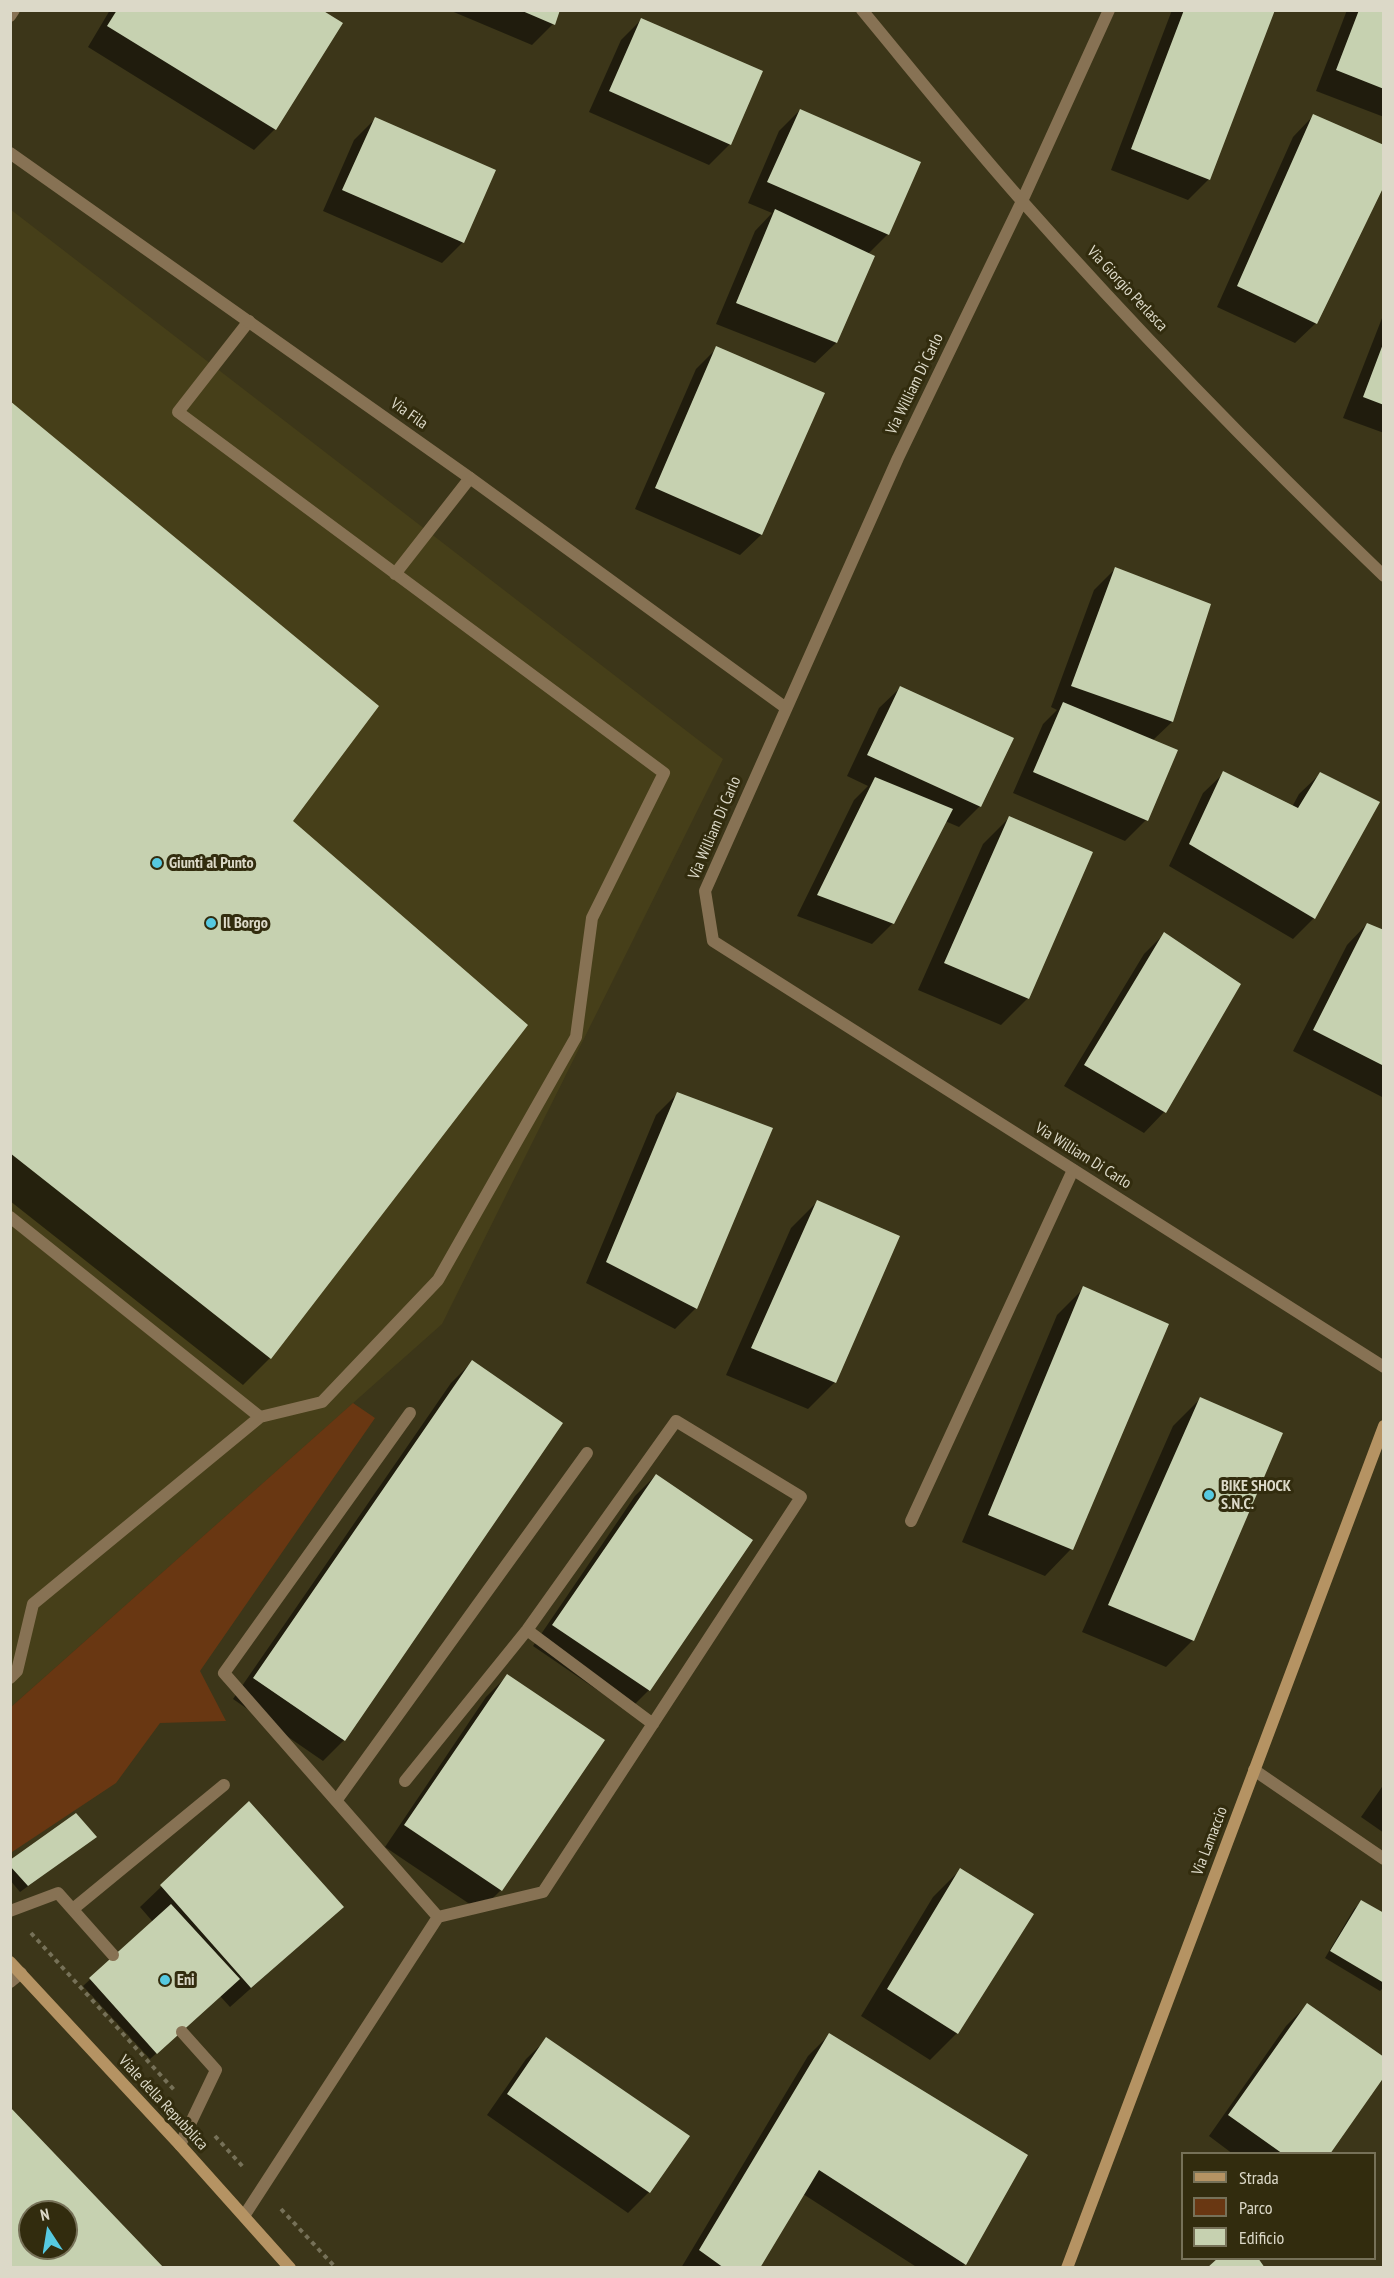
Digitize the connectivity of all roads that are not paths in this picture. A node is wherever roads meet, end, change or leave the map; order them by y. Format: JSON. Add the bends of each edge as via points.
{"nodes":[{"id":1,"x":14,"y":10,"type":"edge"},
{"id":2,"x":862,"y":10,"type":"edge"},
{"id":3,"x":1109,"y":10,"type":"edge"},
{"id":4,"x":10,"y":16,"type":"edge"},
{"id":5,"x":10,"y":153,"type":"edge"},
{"id":6,"x":1022,"y":201,"type":"junction"},
{"id":7,"x":249,"y":321,"type":"junction"},
{"id":8,"x":470,"y":478,"type":"junction"},
{"id":9,"x":395,"y":574,"type":"junction"},
{"id":10,"x":1383,"y":576,"type":"edge"},
{"id":11,"x":786,"y":708,"type":"junction"},
{"id":12,"x":1073,"y":1170,"type":"junction"},
{"id":13,"x":10,"y":1217,"type":"edge"},
{"id":14,"x":1383,"y":1367,"type":"edge"},
{"id":15,"x":410,"y":1413,"type":"dead end"},
{"id":16,"x":260,"y":1417,"type":"junction"},
{"id":17,"x":1383,"y":1426,"type":"edge"},
{"id":18,"x":587,"y":1452,"type":"dead end"},
{"id":19,"x":911,"y":1521,"type":"dead end"},
{"id":20,"x":527,"y":1630,"type":"junction"},
{"id":21,"x":10,"y":1678,"type":"edge"},
{"id":22,"x":653,"y":1724,"type":"junction"},
{"id":23,"x":1254,"y":1770,"type":"junction"},
{"id":24,"x":405,"y":1781,"type":"dead end"},
{"id":25,"x":224,"y":1785,"type":"dead end"},
{"id":26,"x":336,"y":1802,"type":"junction"},
{"id":27,"x":1383,"y":1859,"type":"edge"},
{"id":28,"x":73,"y":1909,"type":"junction"},
{"id":29,"x":10,"y":1911,"type":"edge"},
{"id":30,"x":438,"y":1917,"type":"junction"},
{"id":31,"x":113,"y":1955,"type":"dead end"},
{"id":32,"x":10,"y":1962,"type":"edge"},
{"id":33,"x":21,"y":1973,"type":"junction"},
{"id":34,"x":10,"y":1982,"type":"edge"},
{"id":35,"x":182,"y":2032,"type":"dead end"},
{"id":36,"x":180,"y":2145,"type":"junction"},
{"id":37,"x":244,"y":2216,"type":"junction"},
{"id":38,"x":290,"y":2268,"type":"edge"},
{"id":39,"x":1067,"y":2268,"type":"edge"}],
"edges":[{"from":1,"to":4,"type":"street"},
{"from":2,"to":6,"type":"street","name":"Via Giorgio Perlasca"},
{"from":3,"to":6,"type":"street","name":"Via William Di Carlo"},
{"from":5,"to":7,"type":"street","name":"Via Fila"},
{"from":6,"to":10,"type":"street","name":"Via Giorgio Perlasca","via":[[1143,333]]},
{"from":6,"to":11,"type":"street","name":"Via William Di Carlo","via":[[898,458]]},
{"from":7,"to":8,"type":"street","name":"Via Fila"},
{"from":7,"to":9,"type":"street","via":[[178,412]]},
{"from":8,"to":9,"type":"street"},
{"from":8,"to":11,"type":"street","name":"Via Fila"},
{"from":9,"to":16,"type":"street","via":[[664,774],[592,918],[576,1037],[438,1280],[322,1402]]},
{"from":11,"to":12,"type":"street","name":"Via William Di Carlo","via":[[705,891],[713,941]]},
{"from":12,"to":14,"type":"street","name":"Via William Di Carlo"},
{"from":12,"to":19,"type":"street"},
{"from":13,"to":16,"type":"street"},
{"from":15,"to":26,"type":"street","via":[[225,1673]]},
{"from":16,"to":21,"type":"street","via":[[33,1604],[18,1671]]},
{"from":17,"to":23,"type":"street","name":"Via Lamaccio"},
{"from":18,"to":26,"type":"street"},
{"from":20,"to":22,"type":"street"},
{"from":20,"to":22,"type":"street","via":[[676,1421],[801,1497]]},
{"from":20,"to":24,"type":"street"},
{"from":22,"to":30,"type":"street","via":[[543,1892]]},
{"from":23,"to":27,"type":"street"},
{"from":23,"to":39,"type":"street","name":"Via Lamaccio"},
{"from":25,"to":28,"type":"street"},
{"from":26,"to":30,"type":"street"},
{"from":28,"to":29,"type":"street","via":[[58,1893]]},
{"from":28,"to":31,"type":"street"},
{"from":30,"to":37,"type":"street"},
{"from":32,"to":33,"type":"street","name":"Viale della Repubblica"},
{"from":33,"to":34,"type":"street"},
{"from":33,"to":36,"type":"street","name":"Viale della Repubblica"},
{"from":35,"to":36,"type":"street","via":[[216,2070]]},
{"from":36,"to":37,"type":"street","name":"Viale della Repubblica"},
{"from":37,"to":38,"type":"street","name":"Viale della Repubblica"}]}
